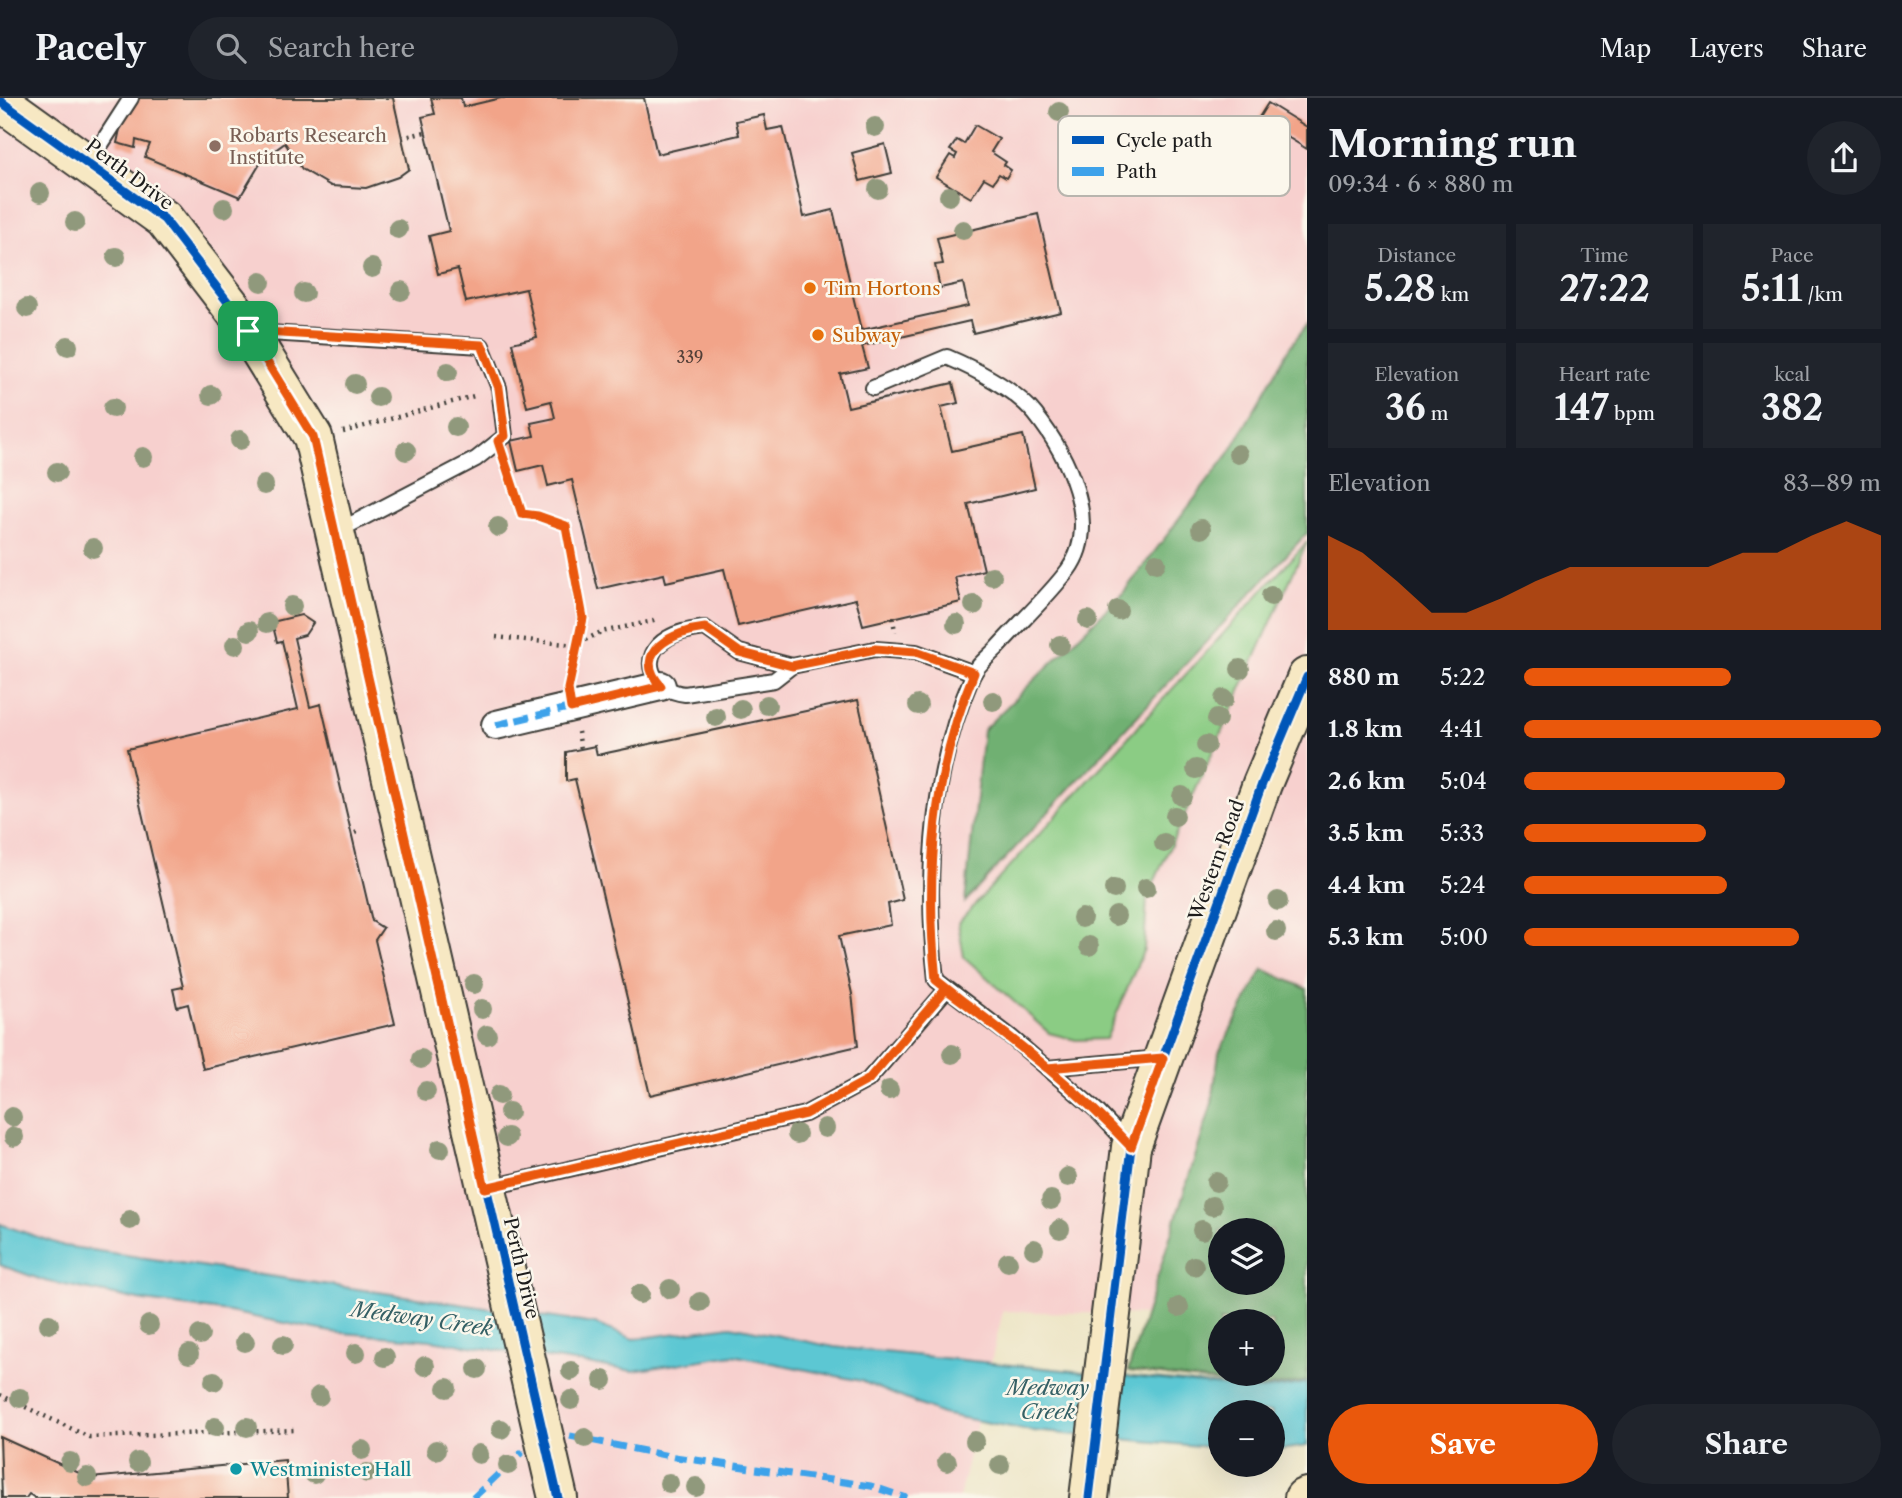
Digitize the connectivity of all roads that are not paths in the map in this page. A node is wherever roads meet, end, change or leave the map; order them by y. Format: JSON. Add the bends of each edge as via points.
{"nodes":[{"id":1,"x":131,"y":98,"type":"edge"},
{"id":2,"x":0,"y":101,"type":"edge"},
{"id":3,"x":83,"y":161,"type":"junction"},
{"id":4,"x":248,"y":331,"type":"junction"},
{"id":5,"x":873,"y":388,"type":"dead end"},
{"id":6,"x":334,"y":533,"type":"junction"},
{"id":7,"x":792,"y":666,"type":"junction"},
{"id":8,"x":974,"y":673,"type":"junction"},
{"id":9,"x":1307,"y":677,"type":"edge"},
{"id":10,"x":661,"y":686,"type":"junction"},
{"id":11,"x":496,"y":725,"type":"dead end"},
{"id":12,"x":946,"y":989,"type":"junction"},
{"id":13,"x":1163,"y":1058,"type":"junction"},
{"id":14,"x":1047,"y":1068,"type":"junction"},
{"id":15,"x":1131,"y":1147,"type":"junction"},
{"id":16,"x":485,"y":1188,"type":"junction"},
{"id":17,"x":1090,"y":1488,"type":"edge"},
{"id":18,"x":558,"y":1498,"type":"edge"}],
"edges":[{"from":1,"to":3,"type":"lane","via":[[100,146]]},
{"from":2,"to":3,"type":"street","name":"Perth Drive"},
{"from":3,"to":4,"type":"street","name":"Perth Drive","via":[[164,219]]},
{"from":4,"to":6,"type":"street","name":"Perth Drive","via":[[313,437]]},
{"from":4,"to":6,"type":"lane","via":[[482,345],[499,388],[505,436],[476,459]]},
{"from":5,"to":8,"type":"lane","via":[[947,357],[970,367],[1034,413],[1066,463],[1084,532],[1069,569]]},
{"from":6,"to":16,"type":"street","name":"Perth Drive"},
{"from":7,"to":8,"type":"lane","via":[[875,649],[916,652]]},
{"from":7,"to":10,"type":"lane","via":[[774,680],[718,689],[685,694]]},
{"from":7,"to":10,"type":"lane","via":[[739,652],[713,631],[695,629],[665,640],[652,655],[649,666]]},
{"from":8,"to":12,"type":"lane","via":[[945,762],[932,842],[929,920],[936,980]]},
{"from":9,"to":13,"type":"street","name":"Western Road","via":[[1262,784]]},
{"from":10,"to":11,"type":"street"},
{"from":12,"to":14,"type":"lane"},
{"from":12,"to":16,"type":"lane","via":[[868,1080],[805,1114]]},
{"from":13,"to":14,"type":"lane"},
{"from":13,"to":15,"type":"street","name":"Western Road"},
{"from":14,"to":15,"type":"lane"},
{"from":15,"to":17,"type":"street","name":"Western Road"},
{"from":16,"to":18,"type":"street","name":"Perth Drive"}]}
